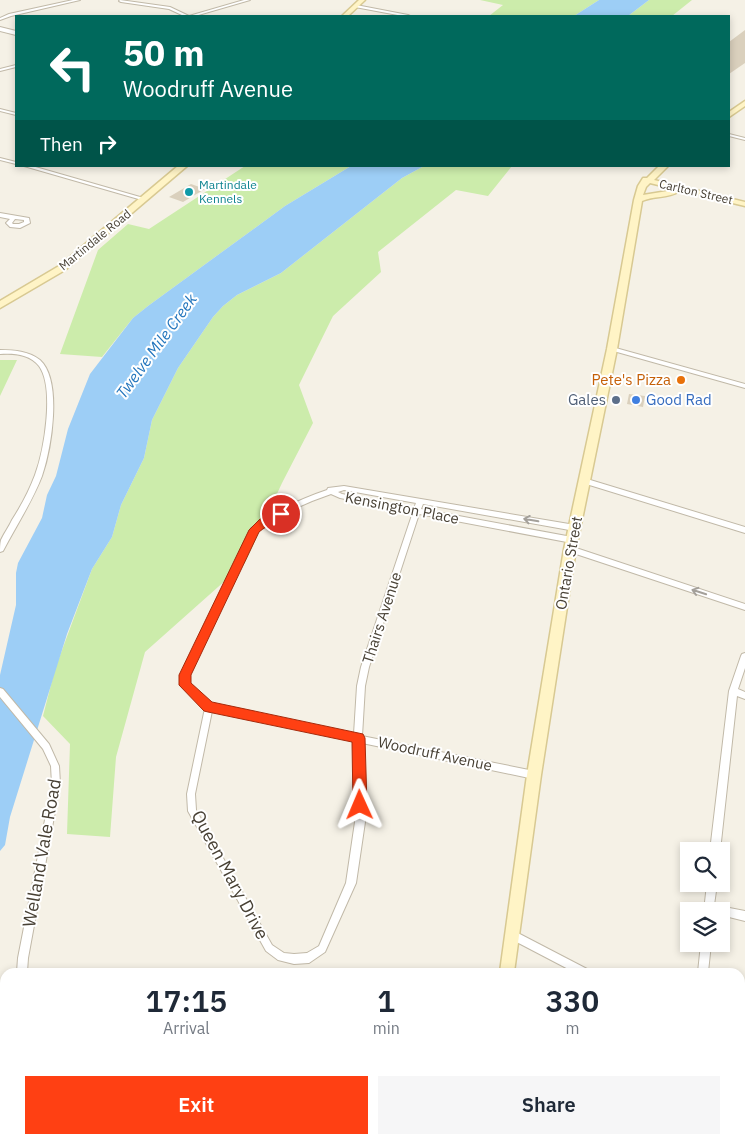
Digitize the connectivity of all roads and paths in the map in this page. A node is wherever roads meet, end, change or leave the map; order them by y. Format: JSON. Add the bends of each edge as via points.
{"nodes":[{"id":1,"x":78,"y":0,"type":"edge"},
{"id":2,"x":221,"y":0,"type":"edge"},
{"id":3,"x":248,"y":0,"type":"edge"},
{"id":4,"x":362,"y":0,"type":"edge"},
{"id":5,"x":121,"y":1,"type":"dead end"},
{"id":6,"x":233,"y":4,"type":"junction"},
{"id":7,"x":356,"y":6,"type":"junction"},
{"id":8,"x":185,"y":15,"type":"edge"},
{"id":9,"x":194,"y":15,"type":"edge"},
{"id":10,"x":346,"y":15,"type":"edge"},
{"id":11,"x":403,"y":15,"type":"edge"},
{"id":12,"x":0,"y":19,"type":"edge"},
{"id":13,"x":0,"y":29,"type":"edge"},
{"id":14,"x":15,"y":33,"type":"edge"},
{"id":15,"x":15,"y":66,"type":"edge"},
{"id":16,"x":8,"y":68,"type":"junction"},
{"id":17,"x":0,"y":70,"type":"edge"},
{"id":18,"x":15,"y":71,"type":"edge"},
{"id":19,"x":745,"y":102,"type":"edge"},
{"id":20,"x":0,"y":110,"type":"edge"},
{"id":21,"x":15,"y":114,"type":"edge"},
{"id":22,"x":730,"y":114,"type":"edge"},
{"id":23,"x":730,"y":135,"type":"edge"},
{"id":24,"x":745,"y":139,"type":"edge"},
{"id":25,"x":0,"y":159,"type":"edge"},
{"id":26,"x":15,"y":164,"type":"edge"},
{"id":27,"x":30,"y":167,"type":"edge"},
{"id":28,"x":182,"y":167,"type":"edge"},
{"id":29,"x":663,"y":167,"type":"edge"},
{"id":30,"x":646,"y":180,"type":"junction"},
{"id":31,"x":689,"y":192,"type":"junction"},
{"id":32,"x":144,"y":199,"type":"junction"},
{"id":33,"x":638,"y":200,"type":"junction"},
{"id":34,"x":745,"y":204,"type":"edge"},
{"id":35,"x":0,"y":215,"type":"edge"},
{"id":36,"x":12,"y":219,"type":"dead end"},
{"id":37,"x":0,"y":305,"type":"edge"},
{"id":38,"x":612,"y":349,"type":"junction"},
{"id":39,"x":0,"y":352,"type":"edge"},
{"id":40,"x":745,"y":386,"type":"edge"},
{"id":41,"x":585,"y":481,"type":"junction"},
{"id":42,"x":330,"y":490,"type":"junction"},
{"id":43,"x":420,"y":501,"type":"junction"},
{"id":44,"x":417,"y":511,"type":"junction"},
{"id":45,"x":575,"y":528,"type":"junction"},
{"id":46,"x":745,"y":530,"type":"edge"},
{"id":47,"x":571,"y":545,"type":"junction"},
{"id":48,"x":0,"y":549,"type":"edge"},
{"id":49,"x":745,"y":607,"type":"edge"},
{"id":50,"x":745,"y":656,"type":"edge"},
{"id":51,"x":0,"y":691,"type":"edge"},
{"id":52,"x":733,"y":691,"type":"junction"},
{"id":53,"x":745,"y":696,"type":"edge"},
{"id":54,"x":208,"y":707,"type":"junction"},
{"id":55,"x":358,"y":738,"type":"junction"},
{"id":56,"x":534,"y":775,"type":"junction"},
{"id":57,"x":716,"y":842,"type":"edge"},
{"id":58,"x":730,"y":913,"type":"edge"},
{"id":59,"x":745,"y":916,"type":"edge"},
{"id":60,"x":512,"y":935,"type":"junction"},
{"id":61,"x":705,"y":952,"type":"edge"},
{"id":62,"x":22,"y":968,"type":"edge"},
{"id":63,"x":508,"y":968,"type":"edge"},
{"id":64,"x":575,"y":968,"type":"edge"},
{"id":65,"x":703,"y":968,"type":"edge"}],
"edges":[{"from":1,"to":12,"type":"street"},
{"from":2,"to":6,"type":"street"},
{"from":3,"to":6,"type":"street"},
{"from":4,"to":7,"type":"main road"},
{"from":5,"to":8,"type":"street","via":[[170,8]]},
{"from":6,"to":9,"type":"street"},
{"from":7,"to":10,"type":"main road"},
{"from":7,"to":11,"type":"street"},
{"from":13,"to":14,"type":"street"},
{"from":15,"to":16,"type":"street"},
{"from":16,"to":17,"type":"street"},
{"from":16,"to":18,"type":"street"},
{"from":19,"to":22,"type":"main road"},
{"from":20,"to":21,"type":"street"},
{"from":23,"to":24,"type":"street"},
{"from":25,"to":26,"type":"street"},
{"from":27,"to":32,"type":"street"},
{"from":28,"to":32,"type":"main road","name":"Martindale Road"},
{"from":29,"to":30,"type":"main road"},
{"from":30,"to":31,"type":"main road","name":"Carlton Street"},
{"from":30,"to":33,"type":"main road","name":"Ontario Street"},
{"from":31,"to":33,"type":"main road","via":[[663,192]]},
{"from":31,"to":34,"type":"main road","name":"Carlton Street"},
{"from":32,"to":37,"type":"main road","name":"Martindale Road","via":[[62,268]]},
{"from":33,"to":38,"type":"main road","name":"Ontario Street"},
{"from":35,"to":36,"type":"street"},
{"from":38,"to":40,"type":"street"},
{"from":38,"to":41,"type":"main road","name":"Ontario Street"},
{"from":39,"to":48,"type":"street","via":[[14,351],[30,356],[42,366],[49,385],[49,424],[39,475]]},
{"from":41,"to":45,"type":"main road","name":"Ontario Street"},
{"from":41,"to":46,"type":"street"},
{"from":42,"to":43,"type":"street","name":"Kensington Place","via":[[344,488]]},
{"from":42,"to":44,"type":"street","name":"Kensington Place","via":[[340,496]]},
{"from":42,"to":54,"type":"street","via":[[254,530],[185,675],[185,685]]},
{"from":43,"to":44,"type":"street","name":"Thairs Avenue"},
{"from":45,"to":43,"type":"street","name":"Kensington Place","one_way":true},
{"from":44,"to":47,"type":"street","name":"Kensington Place"},
{"from":44,"to":55,"type":"street","name":"Thairs Avenue","via":[[361,686]]},
{"from":45,"to":47,"type":"main road","name":"Ontario Street"},
{"from":49,"to":47,"type":"street","name":"Kensington Place","one_way":true},
{"from":47,"to":56,"type":"main road","name":"Ontario Street"},
{"from":50,"to":52,"type":"street"},
{"from":51,"to":62,"type":"street","name":"Welland Vale Road","via":[[46,747],[55,766],[56,784]]},
{"from":52,"to":53,"type":"street"},
{"from":52,"to":57,"type":"street"},
{"from":54,"to":55,"type":"street","name":"Woodruff Avenue"},
{"from":54,"to":55,"type":"street","name":"Queen Mary Drive","via":[[191,794],[192,811],[269,948],[282,957],[309,958],[322,949],[351,883],[360,822]]},
{"from":55,"to":56,"type":"street","name":"Woodruff Avenue"},
{"from":56,"to":60,"type":"main road","name":"Ontario Street"},
{"from":58,"to":59,"type":"street"},
{"from":60,"to":63,"type":"main road","name":"Ontario Street"},
{"from":60,"to":64,"type":"street"},
{"from":61,"to":65,"type":"street"}]}
